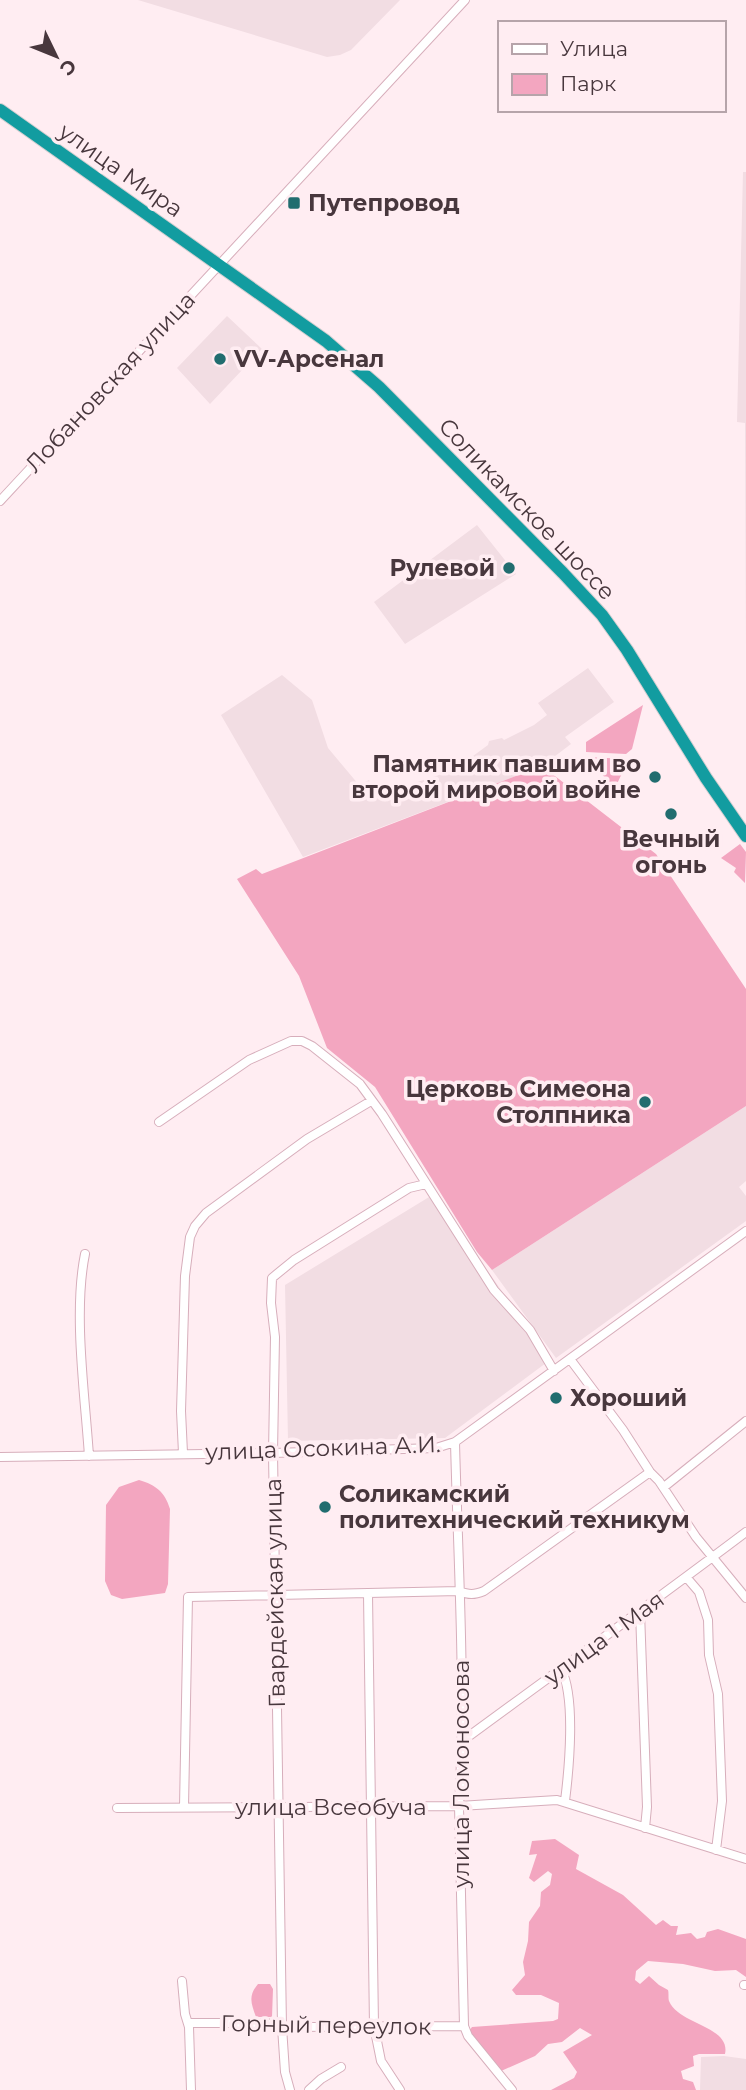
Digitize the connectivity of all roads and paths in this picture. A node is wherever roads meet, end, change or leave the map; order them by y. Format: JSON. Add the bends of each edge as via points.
{"nodes":[{"id":1,"x":465,"y":0,"type":"edge"},
{"id":2,"x":0,"y":110,"type":"edge"},
{"id":3,"x":219,"y":264,"type":"junction"},
{"id":4,"x":0,"y":501,"type":"edge"},
{"id":5,"x":742,"y":824,"type":"edge"},
{"id":6,"x":746,"y":836,"type":"edge"},
{"id":7,"x":371,"y":1101,"type":"junction"},
{"id":8,"x":159,"y":1122,"type":"dead end"},
{"id":9,"x":426,"y":1184,"type":"junction"},
{"id":10,"x":746,"y":1231,"type":"edge"},
{"id":11,"x":85,"y":1254,"type":"dead end"},
{"id":12,"x":570,"y":1359,"type":"junction"},
{"id":13,"x":554,"y":1371,"type":"junction"},
{"id":14,"x":746,"y":1421,"type":"edge"},
{"id":15,"x":455,"y":1442,"type":"junction"},
{"id":16,"x":183,"y":1453,"type":"junction"},
{"id":17,"x":273,"y":1453,"type":"junction"},
{"id":18,"x":89,"y":1456,"type":"junction"},
{"id":19,"x":0,"y":1457,"type":"edge"},
{"id":20,"x":650,"y":1472,"type":"junction"},
{"id":21,"x":664,"y":1488,"type":"junction"},
{"id":22,"x":746,"y":1532,"type":"edge"},
{"id":23,"x":712,"y":1558,"type":"junction"},
{"id":24,"x":687,"y":1578,"type":"junction"},
{"id":25,"x":459,"y":1591,"type":"junction"},
{"id":26,"x":276,"y":1594,"type":"junction"},
{"id":27,"x":368,"y":1594,"type":"junction"},
{"id":28,"x":746,"y":1598,"type":"edge"},
{"id":29,"x":640,"y":1612,"type":"junction"},
{"id":30,"x":561,"y":1669,"type":"junction"},
{"id":31,"x":461,"y":1742,"type":"junction"},
{"id":32,"x":565,"y":1801,"type":"junction"},
{"id":33,"x":459,"y":1806,"type":"junction"},
{"id":34,"x":184,"y":1807,"type":"junction"},
{"id":35,"x":370,"y":1807,"type":"junction"},
{"id":36,"x":117,"y":1808,"type":"dead end"},
{"id":37,"x":279,"y":1808,"type":"junction"},
{"id":38,"x":645,"y":1828,"type":"junction"},
{"id":39,"x":716,"y":1850,"type":"junction"},
{"id":40,"x":746,"y":1859,"type":"edge"},
{"id":41,"x":182,"y":1981,"type":"dead end"},
{"id":42,"x":188,"y":2023,"type":"junction"},
{"id":43,"x":374,"y":2026,"type":"junction"},
{"id":44,"x":464,"y":2026,"type":"junction"},
{"id":45,"x":282,"y":2027,"type":"junction"},
{"id":46,"x":341,"y":2067,"type":"dead end"},
{"id":47,"x":191,"y":2090,"type":"edge"},
{"id":48,"x":290,"y":2090,"type":"edge"},
{"id":49,"x":309,"y":2090,"type":"edge"},
{"id":50,"x":400,"y":2090,"type":"edge"},
{"id":51,"x":512,"y":2090,"type":"edge"}],
"edges":[{"from":1,"to":3,"type":"street","name":"Лобановская улица"},
{"from":2,"to":3,"type":"highway","name":"улица Мира"},
{"from":3,"to":4,"type":"street","name":"Лобановская улица"},
{"from":3,"to":5,"type":"highway","name":"Соликамское шоссе","via":[[326,341],[379,387],[563,573],[602,615],[706,778]]},
{"from":5,"to":6,"type":"highway","name":"Соликамское шоссе"},
{"from":7,"to":8,"type":"street","via":[[347,1072],[312,1046],[291,1041],[249,1060]]},
{"from":7,"to":9,"type":"street"},
{"from":7,"to":16,"type":"street","via":[[292,1150],[195,1226],[185,1276]]},
{"from":9,"to":13,"type":"street","via":[[494,1290],[530,1330]]},
{"from":9,"to":17,"type":"street","name":"Гвардейская улица","via":[[409,1188],[272,1278]]},
{"from":10,"to":12,"type":"street","name":"улица Осокина А.И."},
{"from":11,"to":18,"type":"street","via":[[82,1338]]},
{"from":12,"to":13,"type":"street","name":"улица Осокина А.И."},
{"from":12,"to":20,"type":"street"},
{"from":13,"to":15,"type":"street","name":"улица Осокина А.И."},
{"from":14,"to":21,"type":"street"},
{"from":15,"to":17,"type":"street","name":"улица Осокина А.И.","via":[[436,1448]]},
{"from":15,"to":25,"type":"street","name":"улица Ломоносова"},
{"from":16,"to":17,"type":"street","name":"улица Осокина А.И."},
{"from":16,"to":18,"type":"street","name":"улица Осокина А.И."},
{"from":17,"to":26,"type":"street","name":"Гвардейская улица"},
{"from":18,"to":19,"type":"street","name":"улица Осокина А.И."},
{"from":20,"to":21,"type":"street"},
{"from":20,"to":25,"type":"street","via":[[484,1591],[469,1595]]},
{"from":21,"to":23,"type":"street"},
{"from":22,"to":23,"type":"street","name":"улица 1 Мая"},
{"from":23,"to":24,"type":"street","name":"улица 1 Мая"},
{"from":23,"to":28,"type":"street"},
{"from":24,"to":29,"type":"street","name":"улица 1 Мая"},
{"from":24,"to":39,"type":"street","via":[[699,1592],[708,1620],[709,1655],[718,1695],[722,1801]]},
{"from":25,"to":27,"type":"street"},
{"from":25,"to":31,"type":"street","name":"улица Ломоносова"},
{"from":26,"to":27,"type":"street"},
{"from":26,"to":34,"type":"street","via":[[188,1597]]},
{"from":26,"to":37,"type":"street","name":"Гвардейская улица"},
{"from":27,"to":35,"type":"street"},
{"from":29,"to":30,"type":"street","name":"улица 1 Мая"},
{"from":29,"to":38,"type":"street"},
{"from":30,"to":31,"type":"street","name":"улица 1 Мая"},
{"from":30,"to":32,"type":"street","via":[[569,1693]]},
{"from":31,"to":33,"type":"street","name":"улица Ломоносова"},
{"from":32,"to":33,"type":"street","name":"улица Всеобуча"},
{"from":32,"to":38,"type":"street","name":"улица Всеобуча"},
{"from":33,"to":35,"type":"street","name":"улица Всеобуча"},
{"from":33,"to":44,"type":"street","name":"улица Ломоносова"},
{"from":34,"to":36,"type":"street","name":"улица Всеобуча"},
{"from":34,"to":37,"type":"street","name":"улица Всеобуча"},
{"from":35,"to":37,"type":"street","name":"улица Всеобуча"},
{"from":35,"to":43,"type":"street"},
{"from":37,"to":45,"type":"street","name":"Гвардейская улица"},
{"from":38,"to":39,"type":"street","name":"улица Всеобуча"},
{"from":39,"to":40,"type":"street","name":"улица Всеобуча"},
{"from":41,"to":42,"type":"street"},
{"from":42,"to":45,"type":"street","name":"Горный переулок"},
{"from":42,"to":47,"type":"street"},
{"from":43,"to":44,"type":"street","name":"Горный переулок"},
{"from":43,"to":45,"type":"street","name":"Горный переулок"},
{"from":43,"to":50,"type":"street","via":[[381,2062]]},
{"from":44,"to":51,"type":"street"},
{"from":45,"to":48,"type":"street","name":"Гвардейская улица"},
{"from":46,"to":49,"type":"street"}]}
